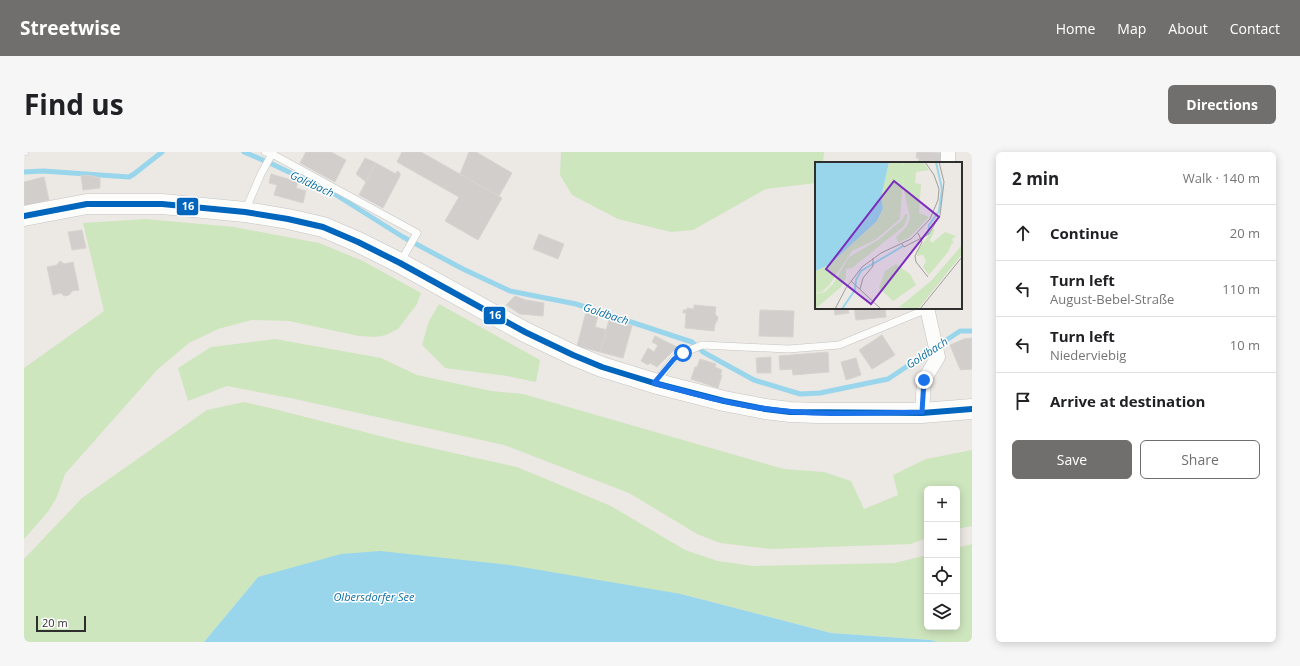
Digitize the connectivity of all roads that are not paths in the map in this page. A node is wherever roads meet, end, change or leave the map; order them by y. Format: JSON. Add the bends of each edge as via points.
{"nodes":[{"id":1,"x":270,"y":153,"type":"edge"},
{"id":2,"x":245,"y":212,"type":"junction"},
{"id":3,"x":24,"y":216,"type":"edge"},
{"id":4,"x":403,"y":258,"type":"junction"},
{"id":5,"x":925,"y":309,"type":"edge"},
{"id":6,"x":927,"y":309,"type":"edge"},
{"id":7,"x":654,"y":383,"type":"junction"},
{"id":8,"x":972,"y":409,"type":"edge"},
{"id":9,"x":922,"y":412,"type":"junction"}],
"edges":[{"from":1,"to":2,"type":"lane"},
{"from":1,"to":4,"type":"lane","via":[[417,233]]},
{"from":2,"to":3,"type":"street","via":[[162,204],[87,204]]},
{"from":2,"to":4,"type":"street","via":[[324,227]]},
{"from":4,"to":7,"type":"street","via":[[525,332],[602,367]]},
{"from":5,"to":7,"type":"lane","via":[[839,345],[788,349],[702,345],[674,359]]},
{"from":6,"to":9,"type":"street","via":[[938,358],[924,380]]},
{"from":7,"to":9,"type":"street","via":[[724,402],[778,411]]},
{"from":8,"to":9,"type":"street"}]}
